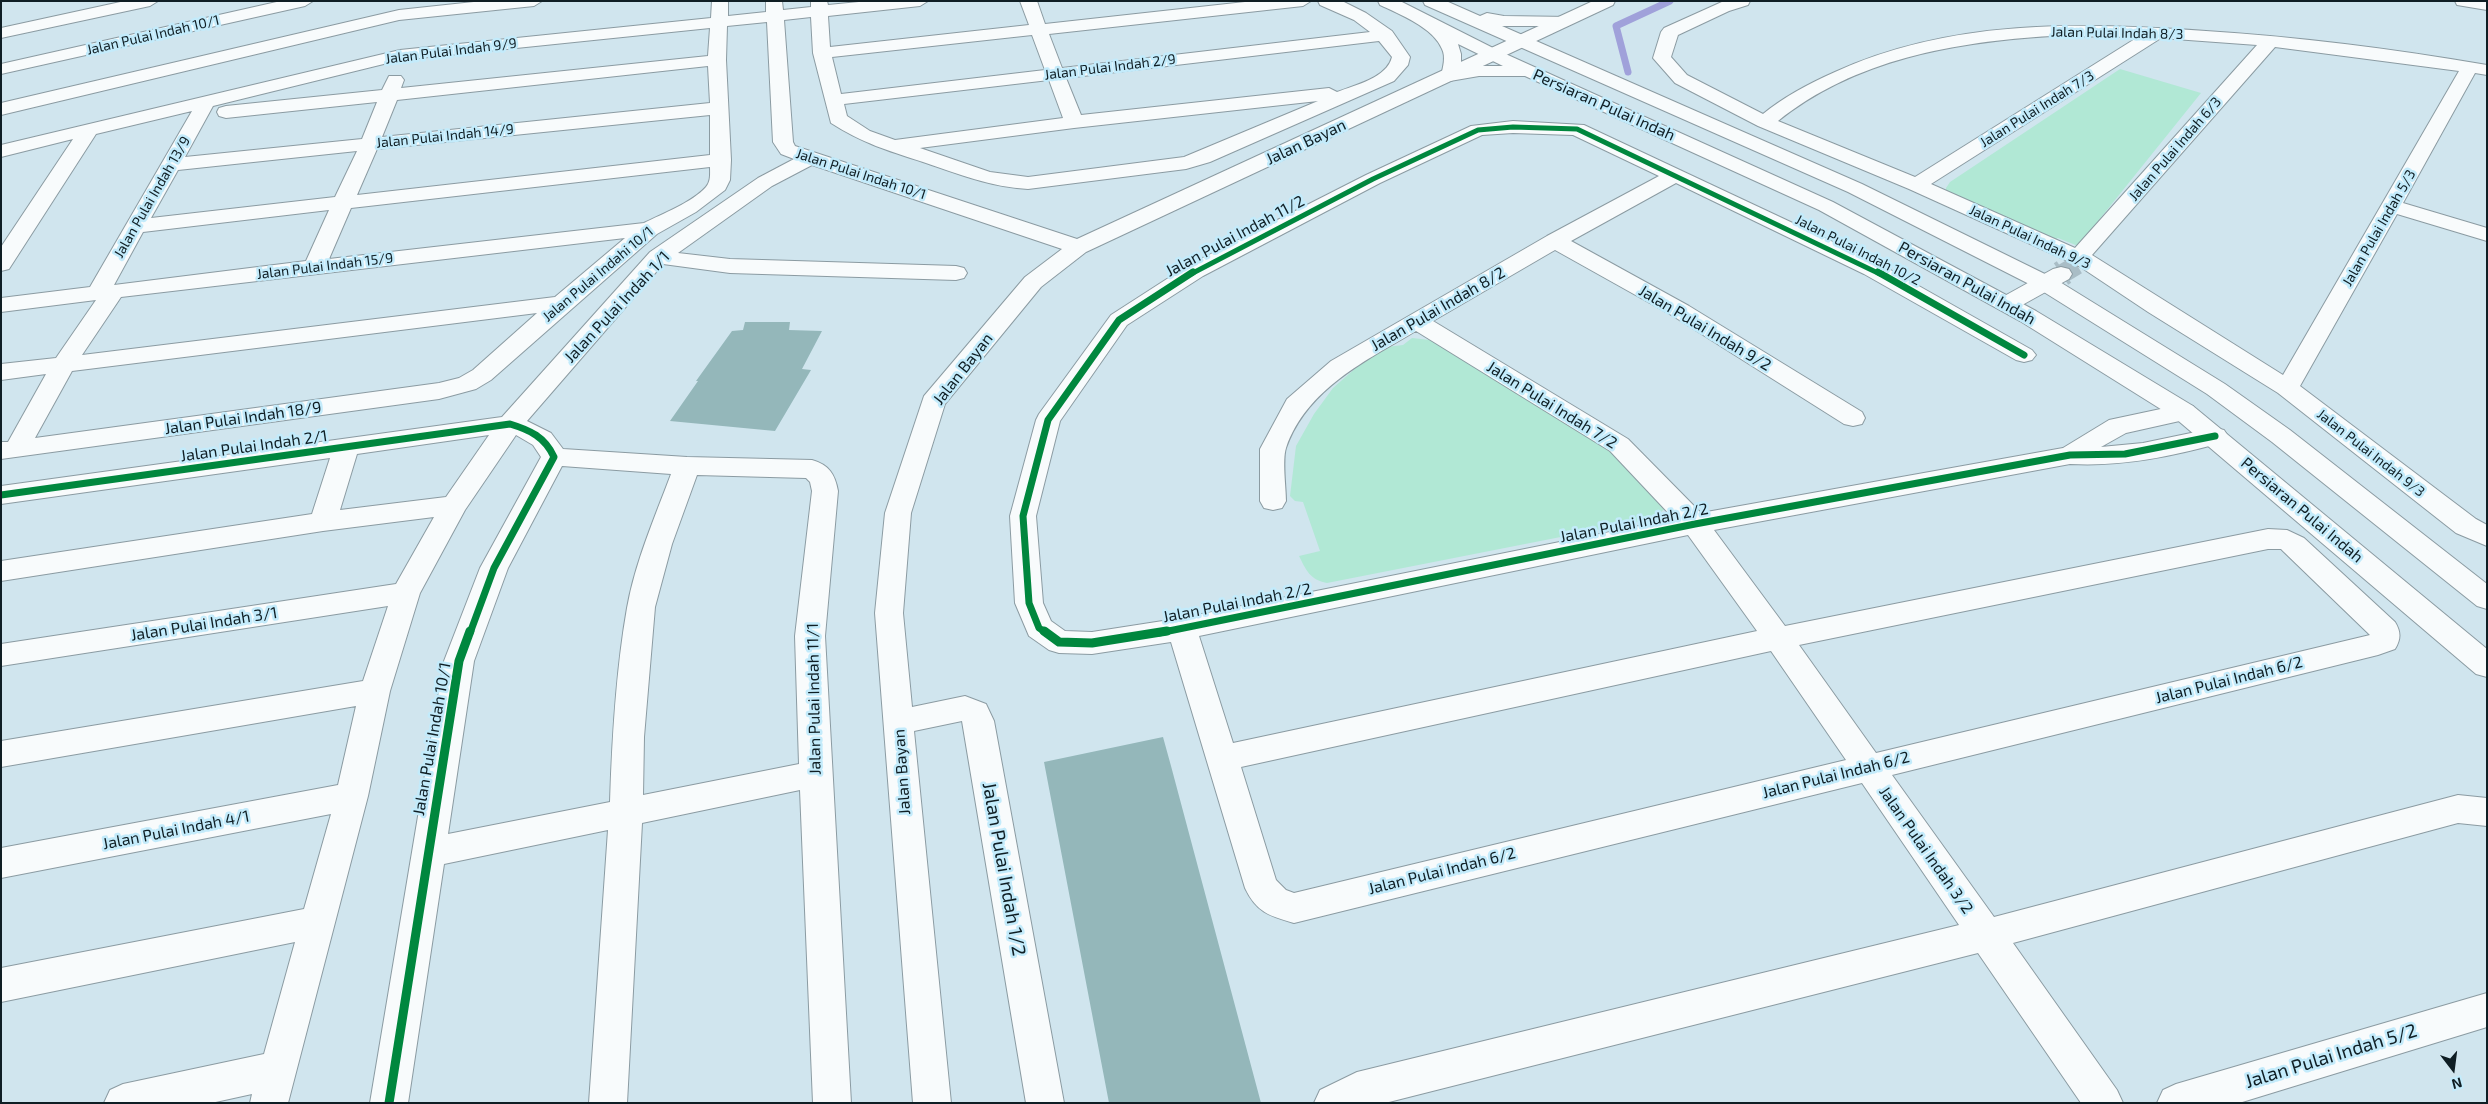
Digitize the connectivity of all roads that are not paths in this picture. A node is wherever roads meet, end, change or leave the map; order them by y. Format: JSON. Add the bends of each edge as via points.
{"nodes":[{"id":1,"x":150,"y":1,"type":"edge"},
{"id":2,"x":306,"y":1,"type":"edge"},
{"id":3,"x":534,"y":1,"type":"edge"},
{"id":4,"x":920,"y":1,"type":"edge"},
{"id":5,"x":1028,"y":1,"type":"edge"},
{"id":6,"x":1303,"y":1,"type":"edge"},
{"id":7,"x":1326,"y":1,"type":"edge"},
{"id":8,"x":1386,"y":1,"type":"edge"},
{"id":9,"x":1606,"y":1,"type":"edge"},
{"id":10,"x":1742,"y":1,"type":"edge"},
{"id":11,"x":2463,"y":1,"type":"edge"},
{"id":12,"x":1436,"y":4,"type":"edge"},
{"id":13,"x":2487,"y":5,"type":"edge"},
{"id":14,"x":819,"y":6,"type":"edge"},
{"id":15,"x":774,"y":8,"type":"edge"},
{"id":16,"x":719,"y":11,"type":"edge"},
{"id":17,"x":167,"y":14,"type":"edge"},
{"id":18,"x":1420,"y":18,"type":"junction"},
{"id":19,"x":1563,"y":21,"type":"junction"},
{"id":20,"x":1039,"y":28,"type":"junction"},
{"id":21,"x":1,"y":33,"type":"edge"},
{"id":22,"x":2157,"y":33,"type":"junction"},
{"id":23,"x":1386,"y":35,"type":"junction"},
{"id":24,"x":2270,"y":41,"type":"junction"},
{"id":25,"x":1522,"y":42,"type":"junction"},
{"id":26,"x":822,"y":52,"type":"junction"},
{"id":27,"x":404,"y":55,"type":"junction"},
{"id":28,"x":1493,"y":55,"type":"junction"},
{"id":29,"x":717,"y":60,"type":"junction"},
{"id":30,"x":1567,"y":62,"type":"junction"},
{"id":31,"x":2478,"y":68,"type":"edge"},
{"id":32,"x":1,"y":69,"type":"edge"},
{"id":33,"x":1054,"y":74,"type":"junction"},
{"id":34,"x":1539,"y":75,"type":"junction"},
{"id":35,"x":1450,"y":76,"type":"junction"},
{"id":36,"x":1358,"y":90,"type":"junction"},
{"id":37,"x":193,"y":92,"type":"junction"},
{"id":38,"x":389,"y":95,"type":"junction"},
{"id":39,"x":1,"y":108,"type":"edge"},
{"id":40,"x":720,"y":108,"type":"junction"},
{"id":41,"x":836,"y":109,"type":"junction"},
{"id":42,"x":1074,"y":122,"type":"junction"},
{"id":43,"x":1765,"y":122,"type":"junction"},
{"id":44,"x":90,"y":130,"type":"junction"},
{"id":45,"x":370,"y":144,"type":"junction"},
{"id":46,"x":892,"y":145,"type":"junction"},
{"id":47,"x":1,"y":151,"type":"edge"},
{"id":48,"x":812,"y":157,"type":"junction"},
{"id":49,"x":721,"y":160,"type":"junction"},
{"id":50,"x":169,"y":165,"type":"junction"},
{"id":51,"x":1676,"y":175,"type":"junction"},
{"id":52,"x":1916,"y":185,"type":"junction"},
{"id":53,"x":344,"y":204,"type":"junction"},
{"id":54,"x":2392,"y":206,"type":"junction"},
{"id":55,"x":136,"y":226,"type":"junction"},
{"id":56,"x":648,"y":229,"type":"junction"},
{"id":57,"x":2487,"y":235,"type":"edge"},
{"id":58,"x":1555,"y":241,"type":"junction"},
{"id":59,"x":1078,"y":247,"type":"junction"},
{"id":60,"x":658,"y":257,"type":"junction"},
{"id":61,"x":1,"y":264,"type":"edge"},
{"id":62,"x":314,"y":266,"type":"junction"},
{"id":63,"x":2060,"y":268,"type":"junction"},
{"id":64,"x":956,"y":273,"type":"dead end"},
{"id":65,"x":105,"y":292,"type":"junction"},
{"id":66,"x":1998,"y":299,"type":"junction"},
{"id":67,"x":562,"y":302,"type":"junction"},
{"id":68,"x":1,"y":305,"type":"edge"},
{"id":69,"x":1418,"y":322,"type":"junction"},
{"id":70,"x":2024,"y":355,"type":"dead end"},
{"id":71,"x":64,"y":364,"type":"junction"},
{"id":72,"x":1,"y":372,"type":"edge"},
{"id":73,"x":482,"y":375,"type":"joint"},
{"id":74,"x":2287,"y":388,"type":"junction"},
{"id":75,"x":2184,"y":412,"type":"junction"},
{"id":76,"x":1853,"y":418,"type":"dead end"},
{"id":77,"x":510,"y":424,"type":"junction"},
{"id":78,"x":2215,"y":436,"type":"junction"},
{"id":79,"x":346,"y":447,"type":"junction"},
{"id":80,"x":9,"y":450,"type":"edge"},
{"id":81,"x":2070,"y":455,"type":"junction"},
{"id":82,"x":554,"y":458,"type":"junction"},
{"id":83,"x":687,"y":466,"type":"junction"},
{"id":84,"x":1,"y":495,"type":"edge"},
{"id":85,"x":1273,"y":501,"type":"dead end"},
{"id":86,"x":454,"y":505,"type":"junction"},
{"id":87,"x":323,"y":522,"type":"junction"},
{"id":88,"x":1695,"y":524,"type":"junction"},
{"id":89,"x":2487,"y":536,"type":"edge"},
{"id":90,"x":1,"y":571,"type":"edge"},
{"id":91,"x":406,"y":592,"type":"junction"},
{"id":92,"x":2487,"y":599,"type":"edge"},
{"id":93,"x":1182,"y":629,"type":"junction"},
{"id":94,"x":1778,"y":638,"type":"junction"},
{"id":95,"x":1059,"y":642,"type":"joint"},
{"id":96,"x":1,"y":655,"type":"edge"},
{"id":97,"x":2487,"y":666,"type":"edge"},
{"id":98,"x":375,"y":691,"type":"junction"},
{"id":99,"x":898,"y":722,"type":"junction"},
{"id":100,"x":1,"y":754,"type":"edge"},
{"id":101,"x":1224,"y":758,"type":"junction"},
{"id":102,"x":1868,"y":767,"type":"junction"},
{"id":103,"x":815,"y":774,"type":"junction"},
{"id":104,"x":352,"y":796,"type":"junction"},
{"id":105,"x":626,"y":812,"type":"junction"},
{"id":106,"x":2487,"y":812,"type":"edge"},
{"id":107,"x":427,"y":853,"type":"junction"},
{"id":108,"x":1,"y":863,"type":"edge"},
{"id":109,"x":316,"y":922,"type":"junction"},
{"id":110,"x":1986,"y":934,"type":"junction"},
{"id":111,"x":1,"y":985,"type":"edge"},
{"id":112,"x":2487,"y":1010,"type":"edge"},
{"id":113,"x":273,"y":1086,"type":"edge"},
{"id":114,"x":124,"y":1103,"type":"edge"},
{"id":115,"x":389,"y":1103,"type":"edge"},
{"id":116,"x":608,"y":1103,"type":"edge"},
{"id":117,"x":832,"y":1103,"type":"edge"},
{"id":118,"x":932,"y":1103,"type":"edge"},
{"id":119,"x":1045,"y":1103,"type":"edge"},
{"id":120,"x":1333,"y":1103,"type":"edge"},
{"id":121,"x":2104,"y":1103,"type":"edge"},
{"id":122,"x":2176,"y":1103,"type":"edge"}],
"edges":[{"from":1,"to":21,"type":"street"},
{"from":2,"to":17,"type":"street","name":"Jalan Pulai Indah 10/1"},
{"from":3,"to":37,"type":"street","via":[[399,15]]},
{"from":4,"to":14,"type":"street","name":"Jalan Pulai Indah 9/9"},
{"from":5,"to":20,"type":"street"},
{"from":6,"to":20,"type":"street"},
{"from":7,"to":23,"type":"street","via":[[1361,17]]},
{"from":8,"to":18,"type":"street","name":"Persiaran Pulai Indah"},
{"from":9,"to":19,"type":"street","name":"Jalan Bayan"},
{"from":10,"to":43,"type":"street","name":"Jalan Pulai Indah 9/3","via":[[1670,32],[1662,58],[1681,79]]},
{"from":11,"to":13,"type":"street"},
{"from":12,"to":19,"type":"street","via":[[1504,21]]},
{"from":12,"to":25,"type":"street","name":"Persiaran Pulai Indah"},
{"from":14,"to":15,"type":"street","name":"Jalan Pulai Indah 9/9"},
{"from":14,"to":26,"type":"street"},
{"from":15,"to":16,"type":"street","name":"Jalan Pulai Indah 9/9"},
{"from":15,"to":48,"type":"street","name":"Jalan Pulai Indah 10/1","via":[[782,142],[788,150]]},
{"from":16,"to":27,"type":"street","name":"Jalan Pulai Indah 9/9"},
{"from":16,"to":29,"type":"street","name":"Jalan Pulai Indahi 10/1"},
{"from":17,"to":32,"type":"street","name":"Jalan Pulai Indah 10/1"},
{"from":17,"to":37,"type":"street"},
{"from":18,"to":28,"type":"street","name":"Persiaran Pulai Indah"},
{"from":18,"to":35,"type":"street","via":[[1453,48]]},
{"from":19,"to":25,"type":"street","name":"Jalan Bayan"},
{"from":19,"to":30,"type":"street","via":[[1554,41]]},
{"from":20,"to":26,"type":"street"},
{"from":20,"to":33,"type":"street"},
{"from":22,"to":24,"type":"street","name":"Jalan Pulai Indah 8/3"},
{"from":22,"to":43,"type":"street","name":"Jalan Pulai Indah 8/3","via":[[2108,30],[2046,32],[1941,41],[1884,56],[1840,75],[1782,107]]},
{"from":22,"to":52,"type":"street","name":"Jalan Pulai Indah 7/3"},
{"from":23,"to":33,"type":"street","name":"Jalan Pulai Indah 2/9"},
{"from":23,"to":36,"type":"street","via":[[1401,57],[1399,66],[1388,77]]},
{"from":24,"to":31,"type":"street","name":"Jalan Pulai Indah 8/3","via":[[2379,52]]},
{"from":24,"to":63,"type":"street","name":"Jalan Pulai Indah 6/3"},
{"from":25,"to":28,"type":"street","name":"Jalan Bayan"},
{"from":25,"to":30,"type":"street","name":"Persiaran Pulai Indah"},
{"from":26,"to":41,"type":"street"},
{"from":27,"to":37,"type":"street","name":"Jalan Pulai Indah 9/9"},
{"from":27,"to":38,"type":"street"},
{"from":28,"to":34,"type":"street","name":"Persiaran Pulai Indah"},
{"from":28,"to":35,"type":"street","name":"Jalan Bayan"},
{"from":29,"to":38,"type":"street"},
{"from":29,"to":40,"type":"street","name":"Jalan Pulai Indahi 10/1"},
{"from":30,"to":63,"type":"street","name":"Persiaran Pulai Indah","via":[[1855,188]]},
{"from":31,"to":54,"type":"street","name":"Jalan Pulai Indah 5/3"},
{"from":33,"to":41,"type":"street","name":"Jalan Pulai Indah 2/9"},
{"from":33,"to":42,"type":"street"},
{"from":34,"to":35,"type":"street","via":[[1492,71]]},
{"from":34,"to":66,"type":"street","name":"Persiaran Pulai Indah","via":[[1826,206]]},
{"from":35,"to":59,"type":"street","name":"Jalan Bayan"},
{"from":36,"to":42,"type":"street"},
{"from":36,"to":46,"type":"street","via":[[1186,163],[1028,183],[985,177]]},
{"from":37,"to":38,"type":"street"},
{"from":37,"to":39,"type":"street"},
{"from":37,"to":44,"type":"street","name":"Jalan Pulai Indah 9/9"},
{"from":37,"to":50,"type":"street","name":"Jalan Pulai Indah 13/9"},
{"from":38,"to":45,"type":"street"},
{"from":40,"to":45,"type":"street","name":"Jalan Pulai Indah 14/9"},
{"from":40,"to":49,"type":"street","name":"Jalan Pulai Indahi 10/1"},
{"from":41,"to":46,"type":"street","via":[[863,135]]},
{"from":42,"to":46,"type":"street"},
{"from":43,"to":52,"type":"street","name":"Jalan Pulai Indah 9/3"},
{"from":44,"to":47,"type":"street","name":"Jalan Pulai Indah 9/9"},
{"from":44,"to":61,"type":"street"},
{"from":45,"to":50,"type":"street","name":"Jalan Pulai Indah 14/9"},
{"from":45,"to":53,"type":"street"},
{"from":48,"to":59,"type":"street","name":"Jalan Pulai Indah 10/1"},
{"from":48,"to":60,"type":"street","name":"Jalan Pulai Indah 1/1","via":[[765,182]]},
{"from":49,"to":53,"type":"street"},
{"from":49,"to":56,"type":"street","name":"Jalan Pulai Indahi 10/1","via":[[720,180],[714,190]]},
{"from":50,"to":55,"type":"street","name":"Jalan Pulai Indah 13/9"},
{"from":51,"to":58,"type":"street","name":"Jalan Pulai Indah 8/2"},
{"from":51,"to":70,"type":"street","name":"Jalan Pulai Indah 10/2","via":[[1872,269]]},
{"from":51,"to":95,"type":"street","name":"Jalan Pulai Indah 11/2","via":[[1577,129],[1513,127],[1478,130],[1373,179],[1195,271],[1119,320],[1048,420],[1023,516],[1029,603],[1039,628]]},
{"from":52,"to":63,"type":"street","name":"Jalan Pulai Indah 9/3"},
{"from":53,"to":55,"type":"street"},
{"from":53,"to":62,"type":"street"},
{"from":54,"to":57,"type":"street"},
{"from":54,"to":74,"type":"street","name":"Jalan Pulai Indah 5/3"},
{"from":55,"to":65,"type":"street","name":"Jalan Pulai Indah 13/9"},
{"from":56,"to":62,"type":"street","name":"Jalan Pulai Indah 15/9"},
{"from":56,"to":67,"type":"street","name":"Jalan Pulai Indahi 10/1"},
{"from":58,"to":69,"type":"street","name":"Jalan Pulai Indah 8/2"},
{"from":58,"to":76,"type":"street","name":"Jalan Pulai Indah 9/2","via":[[1681,311]]},
{"from":59,"to":99,"type":"street","name":"Jalan Bayan","via":[[1033,282],[934,402],[898,513],[890,613]]},
{"from":60,"to":64,"type":"street","via":[[730,266]]},
{"from":60,"to":77,"type":"street","name":"Jalan Pulai Indah 1/1"},
{"from":62,"to":65,"type":"street","name":"Jalan Pulai Indah 15/9"},
{"from":63,"to":66,"type":"street"},
{"from":63,"to":74,"type":"street","name":"Jalan Pulai Indah 9/3","via":[[2156,307]]},
{"from":63,"to":92,"type":"street","name":"Persiaran Pulai Indah","via":[[2281,436]]},
{"from":65,"to":68,"type":"street","name":"Jalan Pulai Indah 15/9"},
{"from":65,"to":71,"type":"street","name":"Jalan Pulai Indah 13/9"},
{"from":66,"to":75,"type":"street","name":"Persiaran Pulai Indah"},
{"from":67,"to":71,"type":"street"},
{"from":67,"to":73,"type":"street","name":"Jalan Pulai Indahi 10/1"},
{"from":69,"to":85,"type":"street","name":"Jalan Pulai Indah 8/2","via":[[1339,366],[1296,404],[1273,449]]},
{"from":69,"to":88,"type":"street","name":"Jalan Pulai Indah 7/2","via":[[1619,444]]},
{"from":71,"to":72,"type":"street"},
{"from":71,"to":80,"type":"street","name":"Jalan Pulai Indah 13/9"},
{"from":73,"to":80,"type":"street","name":"Jalan Pulai Indah 18/9","via":[[467,384],[439,391]]},
{"from":74,"to":89,"type":"street","name":"Jalan Pulai Indah 9/3","via":[[2466,526]]},
{"from":75,"to":78,"type":"street","name":"Persiaran Pulai Indah"},
{"from":75,"to":81,"type":"street","name":"Jalan Pulai Indah 2/2","via":[[2118,426]]},
{"from":77,"to":79,"type":"street","name":"Jalan Pulai Indah 2/1"},
{"from":77,"to":82,"type":"street","via":[[540,436],[550,446]]},
{"from":77,"to":86,"type":"street"},
{"from":78,"to":81,"type":"street","name":"Jalan Pulai Indah 2/2","via":[[2124,455]]},
{"from":78,"to":97,"type":"street","name":"Persiaran Pulai Indah"},
{"from":79,"to":84,"type":"street","name":"Jalan Pulai Indah 2/1"},
{"from":79,"to":87,"type":"street"},
{"from":81,"to":88,"type":"street","name":"Jalan Pulai Indah 2/2"},
{"from":82,"to":83,"type":"street","name":"Jalan Pulai Indah 11/1"},
{"from":82,"to":107,"type":"street","name":"Jalan Pulai Indah 10/1","via":[[494,568],[459,661]]},
{"from":83,"to":103,"type":"street","name":"Jalan Pulai Indah 11/1","via":[[812,469],[823,478],[810,636]]},
{"from":83,"to":105,"type":"street","via":[[658,544],[641,607],[628,737]]},
{"from":86,"to":87,"type":"street"},
{"from":86,"to":91,"type":"street"},
{"from":87,"to":90,"type":"street"},
{"from":88,"to":93,"type":"street","name":"Jalan Pulai Indah 2/2"},
{"from":88,"to":94,"type":"street","name":"Jalan Pulai Indah 3/2"},
{"from":91,"to":96,"type":"street","name":"Jalan Pulai Indah 3/1"},
{"from":91,"to":98,"type":"street"},
{"from":93,"to":95,"type":"street","name":"Jalan Pulai Indah 2/2","via":[[1092,644]]},
{"from":93,"to":101,"type":"street"},
{"from":94,"to":101,"type":"street"},
{"from":94,"to":102,"type":"street","name":"Jalan Pulai Indah 3/2"},
{"from":94,"to":102,"type":"street","name":"Jalan Pulai Indah 6/2","via":[[2276,538],[2294,545],[2385,630],[2385,641],[2378,644]]},
{"from":98,"to":100,"type":"street"},
{"from":98,"to":104,"type":"street"},
{"from":99,"to":118,"type":"street","name":"Jalan Bayan"},
{"from":99,"to":119,"type":"street","name":"Jalan Pulai Indah 1/2","via":[[965,708],[975,713],[979,720]]},
{"from":101,"to":102,"type":"street","name":"Jalan Pulai Indah 6/2","via":[[1262,888],[1275,902],[1294,908]]},
{"from":102,"to":110,"type":"street","name":"Jalan Pulai Indah 3/2"},
{"from":103,"to":105,"type":"street"},
{"from":103,"to":117,"type":"street","name":"Jalan Pulai Indah 11/1"},
{"from":104,"to":108,"type":"street","name":"Jalan Pulai Indah 4/1"},
{"from":104,"to":109,"type":"street"},
{"from":105,"to":107,"type":"street"},
{"from":105,"to":116,"type":"street"},
{"from":106,"to":110,"type":"street","via":[[2458,809]]},
{"from":107,"to":115,"type":"street","name":"Jalan Pulai Indah 10/1"},
{"from":109,"to":111,"type":"street"},
{"from":109,"to":113,"type":"street"},
{"from":110,"to":120,"type":"street","via":[[1366,1088]]},
{"from":110,"to":121,"type":"street","name":"Jalan Pulai Indah 3/2"},
{"from":112,"to":122,"type":"street","name":"Jalan Pulai Indah 5/2"},
{"from":113,"to":114,"type":"street"}]}
